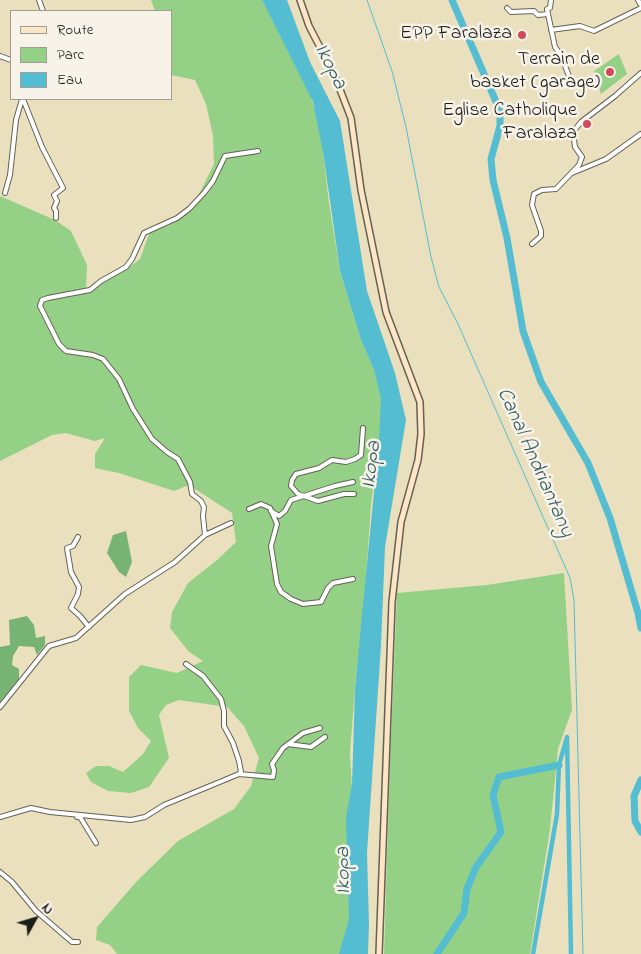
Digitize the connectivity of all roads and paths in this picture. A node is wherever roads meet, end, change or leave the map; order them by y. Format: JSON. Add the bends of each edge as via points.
{"nodes":[{"id":1,"x":300,"y":0,"type":"edge"},
{"id":2,"x":551,"y":0,"type":"edge"},
{"id":3,"x":638,"y":0,"type":"edge"},
{"id":4,"x":641,"y":6,"type":"edge"},
{"id":5,"x":507,"y":8,"type":"dead end"},
{"id":6,"x":548,"y":14,"type":"junction"},
{"id":7,"x":551,"y":30,"type":"junction"},
{"id":8,"x":641,"y":72,"type":"edge"},
{"id":9,"x":564,"y":82,"type":"dead end"},
{"id":10,"x":23,"y":100,"type":"edge"},
{"id":11,"x":23,"y":100,"type":"edge"},
{"id":12,"x":641,"y":134,"type":"edge"},
{"id":13,"x":258,"y":151,"type":"dead end"},
{"id":14,"x":568,"y":175,"type":"junction"},
{"id":15,"x":5,"y":193,"type":"dead end"},
{"id":16,"x":56,"y":218,"type":"dead end"},
{"id":17,"x":532,"y":244,"type":"dead end"},
{"id":18,"x":362,"y":428,"type":"dead end"},
{"id":19,"x":353,"y":482,"type":"dead end"},
{"id":20,"x":354,"y":494,"type":"dead end"},
{"id":21,"x":302,"y":496,"type":"junction"},
{"id":22,"x":249,"y":509,"type":"dead end"},
{"id":23,"x":271,"y":511,"type":"junction"},
{"id":24,"x":231,"y":523,"type":"dead end"},
{"id":25,"x":205,"y":535,"type":"junction"},
{"id":26,"x":78,"y":537,"type":"dead end"},
{"id":27,"x":353,"y":579,"type":"dead end"},
{"id":28,"x":89,"y":627,"type":"junction"},
{"id":29,"x":186,"y":664,"type":"dead end"},
{"id":30,"x":0,"y":707,"type":"edge"},
{"id":31,"x":320,"y":728,"type":"dead end"},
{"id":32,"x":325,"y":737,"type":"dead end"},
{"id":33,"x":288,"y":744,"type":"junction"},
{"id":34,"x":239,"y":774,"type":"junction"},
{"id":35,"x":15,"y":812,"type":"junction"},
{"id":36,"x":0,"y":818,"type":"edge"},
{"id":37,"x":96,"y":843,"type":"dead end"},
{"id":38,"x":0,"y":872,"type":"edge"},
{"id":39,"x":78,"y":942,"type":"dead end"},
{"id":40,"x":379,"y":954,"type":"edge"}],
"edges":[{"from":1,"to":40,"type":"main road","via":[[351,118],[363,199],[386,312],[420,402],[418,460],[401,522],[392,602]]},
{"from":2,"to":6,"type":"street"},
{"from":3,"to":4,"type":"street"},
{"from":4,"to":7,"type":"street","via":[[594,31],[580,26]]},
{"from":5,"to":6,"type":"street","via":[[511,12],[534,11],[538,16]]},
{"from":6,"to":7,"type":"street"},
{"from":7,"to":9,"type":"street","via":[[570,79]]},
{"from":8,"to":14,"type":"street","via":[[580,122],[573,132],[575,147],[582,157],[580,165]]},
{"from":10,"to":15,"type":"street","via":[[16,120]]},
{"from":11,"to":16,"type":"street","via":[[63,188],[54,195]]},
{"from":12,"to":14,"type":"street","via":[[606,159]]},
{"from":13,"to":25,"type":"street","via":[[225,156],[213,181],[189,210],[144,233],[126,267],[90,290],[48,298],[42,300],[40,306],[59,344],[66,351],[103,359],[119,379],[152,439],[178,459],[190,482],[192,494],[204,507]]},
{"from":14,"to":17,"type":"street","via":[[556,189],[534,194],[532,205],[541,236]]},
{"from":18,"to":21,"type":"street","via":[[361,455],[356,459],[346,462],[332,460],[319,468],[296,474],[291,486]]},
{"from":19,"to":21,"type":"street"},
{"from":20,"to":21,"type":"street","via":[[318,501]]},
{"from":21,"to":23,"type":"street","via":[[291,500],[280,516]]},
{"from":22,"to":23,"type":"street","via":[[262,504]]},
{"from":23,"to":27,"type":"street","via":[[277,524],[271,546],[281,592],[303,604],[322,602],[333,583]]},
{"from":24,"to":25,"type":"street"},
{"from":25,"to":28,"type":"street","via":[[175,562],[125,594]]},
{"from":26,"to":28,"type":"street","via":[[67,548],[71,572],[79,587],[71,608]]},
{"from":28,"to":30,"type":"street","via":[[76,638],[49,646]]},
{"from":29,"to":34,"type":"street","via":[[203,676],[221,699],[224,726],[239,761]]},
{"from":31,"to":33,"type":"street"},
{"from":32,"to":33,"type":"street","via":[[311,747]]},
{"from":33,"to":34,"type":"street","via":[[272,764],[274,777]]},
{"from":34,"to":35,"type":"street","via":[[164,805],[145,817],[131,820],[31,808]]},
{"from":35,"to":36,"type":"street"},
{"from":35,"to":37,"type":"street","via":[[36,810],[80,817]]},
{"from":38,"to":39,"type":"street","via":[[36,911],[72,942]]}]}
